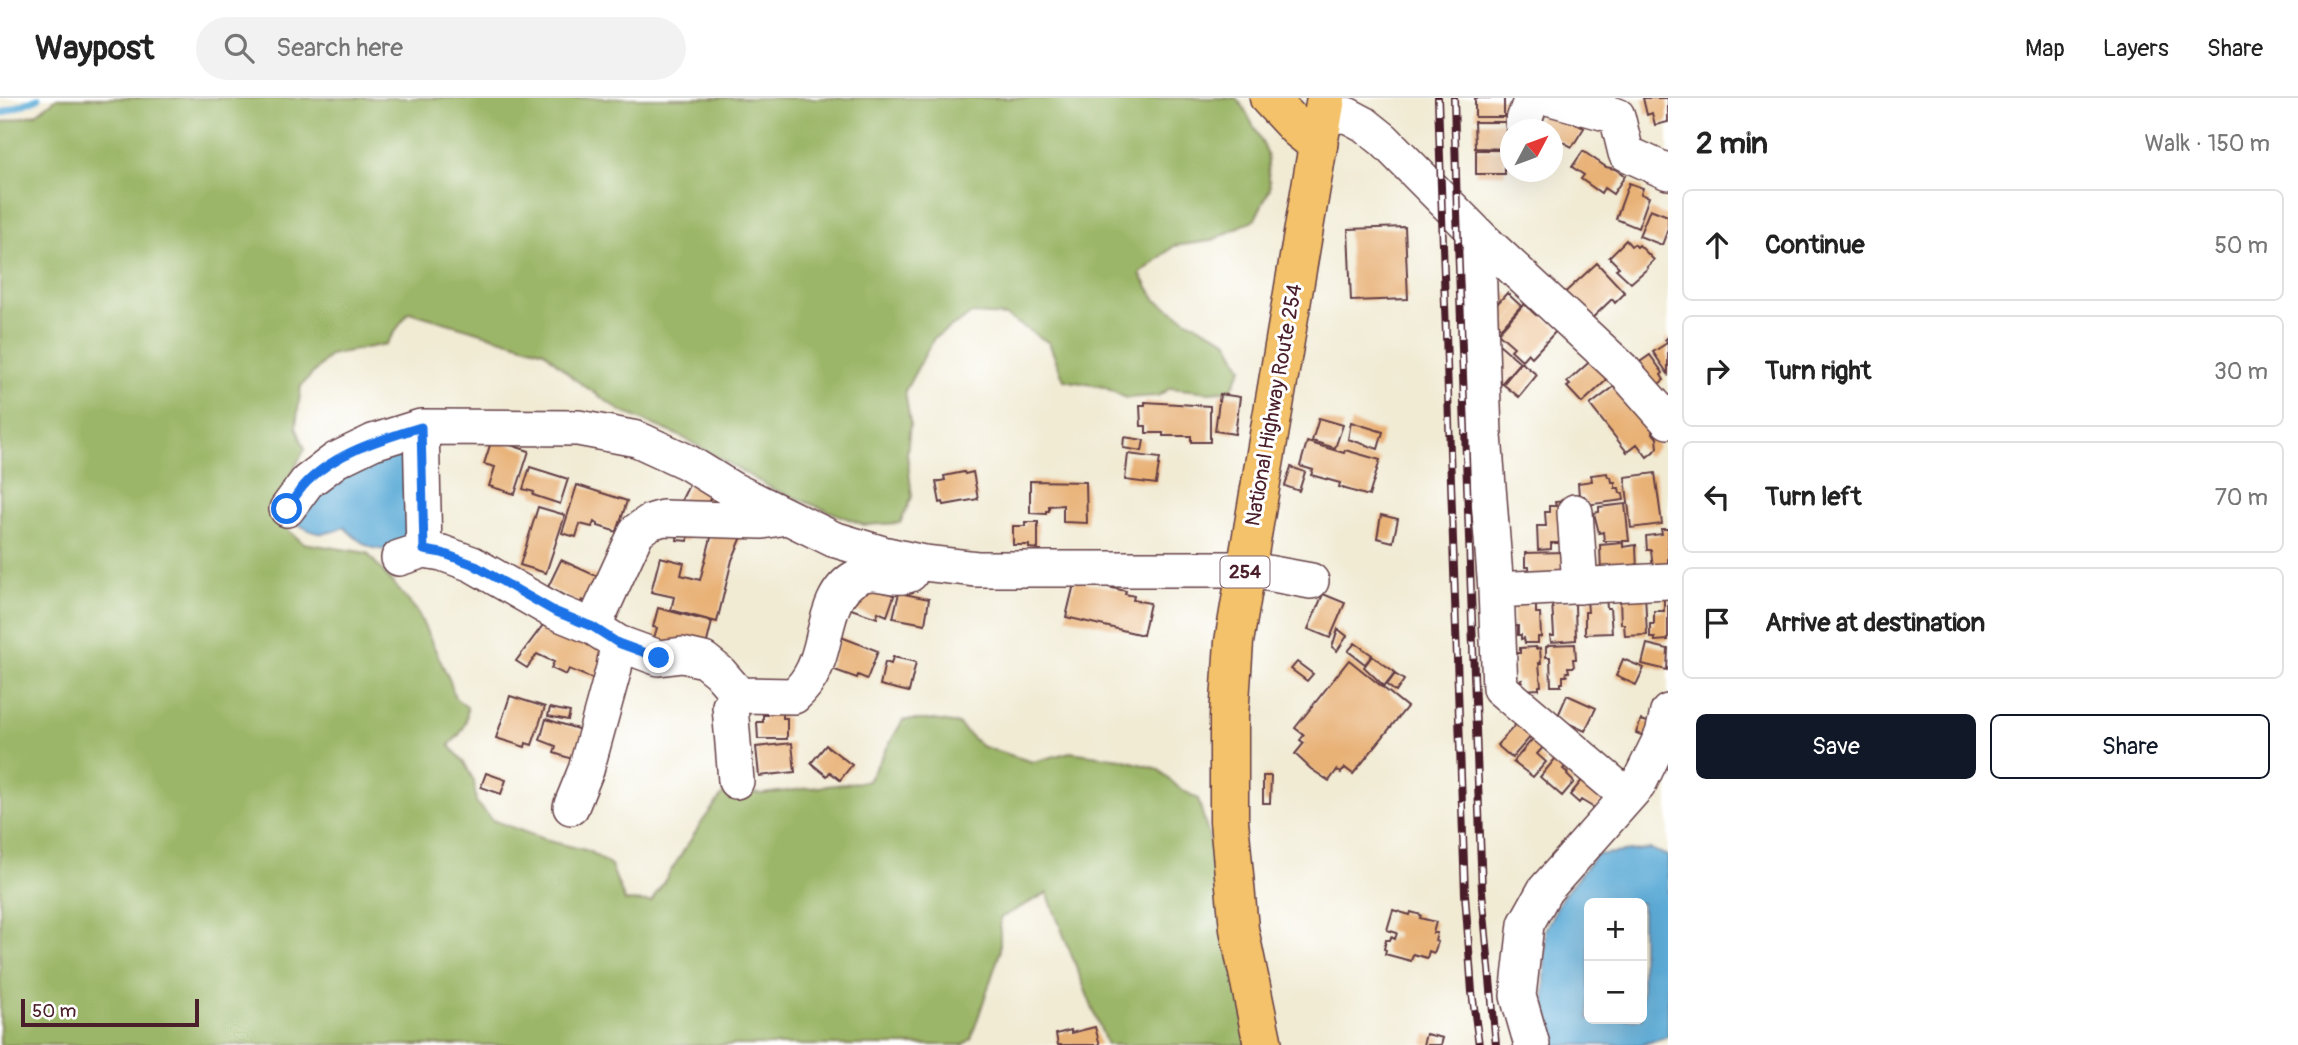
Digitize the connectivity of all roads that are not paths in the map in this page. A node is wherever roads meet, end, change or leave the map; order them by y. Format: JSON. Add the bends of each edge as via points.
{"nodes":[{"id":1,"x":1269,"y":98,"type":"edge"},
{"id":2,"x":1551,"y":98,"type":"edge"},
{"id":3,"x":1323,"y":115,"type":"edge"},
{"id":4,"x":1668,"y":172,"type":"edge"},
{"id":5,"x":1483,"y":240,"type":"junction"},
{"id":6,"x":1668,"y":421,"type":"edge"},
{"id":7,"x":421,"y":427,"type":"junction"},
{"id":8,"x":1668,"y":428,"type":"edge"},
{"id":9,"x":1668,"y":449,"type":"edge"},
{"id":10,"x":687,"y":462,"type":"junction"},
{"id":11,"x":287,"y":509,"type":"dead end"},
{"id":12,"x":1575,"y":512,"type":"dead end"},
{"id":13,"x":785,"y":517,"type":"junction"},
{"id":14,"x":663,"y":518,"type":"junction"},
{"id":15,"x":924,"y":563,"type":"junction"},
{"id":16,"x":1246,"y":569,"type":"junction"},
{"id":17,"x":1311,"y":581,"type":"dead end"},
{"id":18,"x":1668,"y":582,"type":"edge"},
{"id":19,"x":1580,"y":586,"type":"junction"},
{"id":20,"x":1496,"y":590,"type":"junction"},
{"id":21,"x":606,"y":635,"type":"junction"},
{"id":22,"x":739,"y":695,"type":"junction"},
{"id":23,"x":1668,"y":712,"type":"edge"},
{"id":24,"x":736,"y":781,"type":"dead end"},
{"id":25,"x":1627,"y":796,"type":"junction"},
{"id":26,"x":571,"y":807,"type":"dead end"},
{"id":27,"x":1264,"y":1045,"type":"edge"},
{"id":28,"x":1532,"y":1045,"type":"edge"}],
"edges":[{"from":1,"to":3,"type":"main road","via":[[1298,130]]},
{"from":2,"to":4,"type":"street","via":[[1617,116],[1626,153]]},
{"from":3,"to":5,"type":"street","via":[[1347,115],[1364,124]]},
{"from":3,"to":16,"type":"main road","name":"National Highway Route 254","number":"254"},
{"from":5,"to":6,"type":"street","via":[[1624,371]]},
{"from":5,"to":20,"type":"street","via":[[1478,259]]},
{"from":7,"to":10,"type":"street","via":[[578,428],[637,439]]},
{"from":7,"to":11,"type":"street","via":[[336,460],[307,482]]},
{"from":7,"to":21,"type":"street","via":[[412,554],[442,553],[472,564]]},
{"from":8,"to":9,"type":"street"},
{"from":10,"to":13,"type":"street"},
{"from":10,"to":14,"type":"street"},
{"from":12,"to":19,"type":"street"},
{"from":13,"to":14,"type":"street","via":[[762,522]]},
{"from":13,"to":15,"type":"street","via":[[833,539]]},
{"from":14,"to":21,"type":"street","via":[[637,531]]},
{"from":15,"to":16,"type":"street","via":[[977,569]]},
{"from":15,"to":22,"type":"street","via":[[901,578],[865,573],[853,579],[838,595],[815,667],[794,696]]},
{"from":16,"to":17,"type":"street"},
{"from":16,"to":27,"type":"main road","name":"National Highway Route 254","number":"254","via":[[1228,716],[1229,821],[1239,929]]},
{"from":18,"to":19,"type":"street"},
{"from":19,"to":20,"type":"street"},
{"from":20,"to":25,"type":"street","via":[[1500,688]]},
{"from":21,"to":22,"type":"street","via":[[659,658],[682,655],[704,660]]},
{"from":21,"to":26,"type":"street","via":[[614,668]]},
{"from":22,"to":24,"type":"street","via":[[730,706]]},
{"from":23,"to":25,"type":"street","via":[[1663,734],[1638,785]]},
{"from":25,"to":28,"type":"street","via":[[1545,890],[1526,924],[1518,996]]}]}
